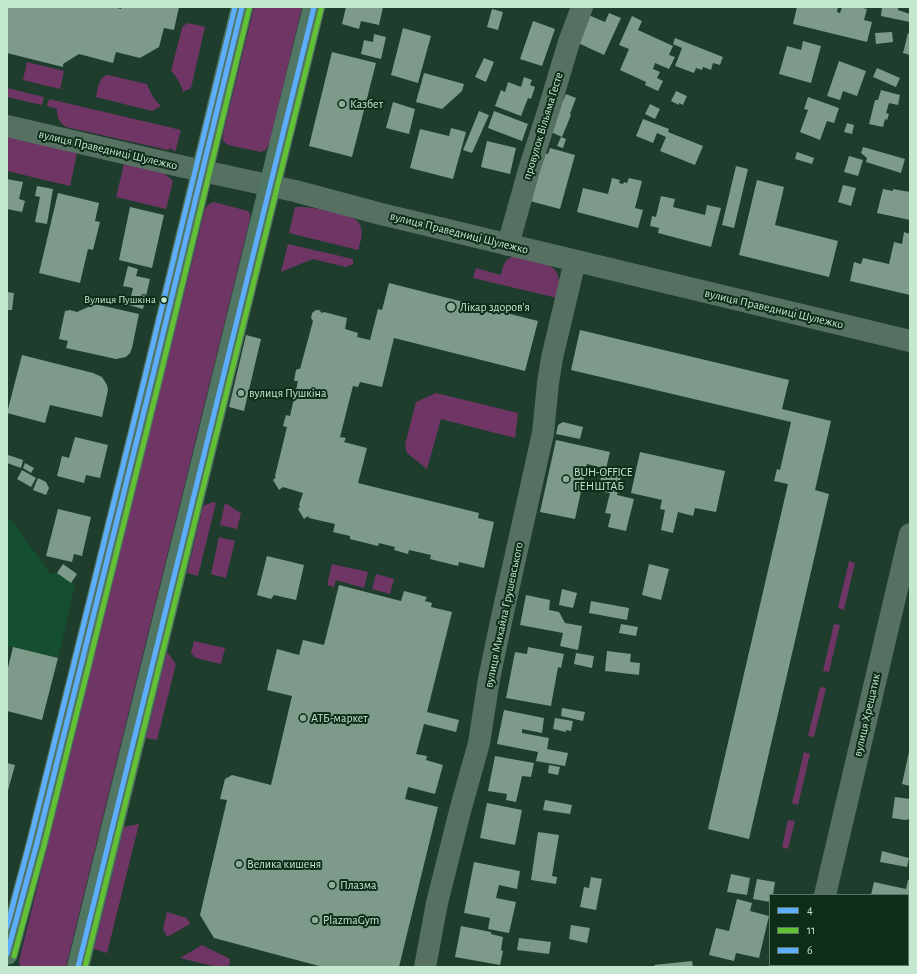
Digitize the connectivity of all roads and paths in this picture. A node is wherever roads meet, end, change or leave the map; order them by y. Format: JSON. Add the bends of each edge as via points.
{"nodes":[{"id":1,"x":242,"y":7,"type":"edge"},
{"id":2,"x":314,"y":7,"type":"edge"},
{"id":3,"x":582,"y":7,"type":"edge"},
{"id":4,"x":7,"y":126,"type":"edge"},
{"id":5,"x":202,"y":171,"type":"junction"},
{"id":6,"x":270,"y":186,"type":"junction"},
{"id":7,"x":508,"y":245,"type":"junction"},
{"id":8,"x":575,"y":261,"type":"junction"},
{"id":9,"x":910,"y":341,"type":"edge"},
{"id":10,"x":910,"y":534,"type":"edge"},
{"id":11,"x":825,"y":894,"type":"edge"},
{"id":12,"x":7,"y":954,"type":"edge"},
{"id":13,"x":78,"y":967,"type":"edge"},
{"id":14,"x":424,"y":967,"type":"edge"}],
"edges":[{"from":1,"to":5,"type":"main road"},
{"from":2,"to":6,"type":"main road"},
{"from":3,"to":7,"type":"street","name":"провулок Вільяма Гесте","via":[[529,170]]},
{"from":4,"to":5,"type":"street","name":"вулиця Праведниці Шулежко"},
{"from":5,"to":6,"type":"street","name":"вулиця Праведниці Шулежко"},
{"from":5,"to":12,"type":"main road","via":[[37,843]]},
{"from":6,"to":7,"type":"street","name":"вулиця Праведниці Шулежко"},
{"from":6,"to":13,"type":"main road"},
{"from":7,"to":8,"type":"street","name":"вулиця Праведниці Шулежко"},
{"from":8,"to":9,"type":"street","name":"вулиця Праведниці Шулежко"},
{"from":8,"to":14,"type":"street","name":"вулиця Михайла Грушевського","via":[[552,358],[543,433],[489,679],[479,743],[437,903]]},
{"from":10,"to":11,"type":"street","name":"вулиця Хрещатик"}]}
